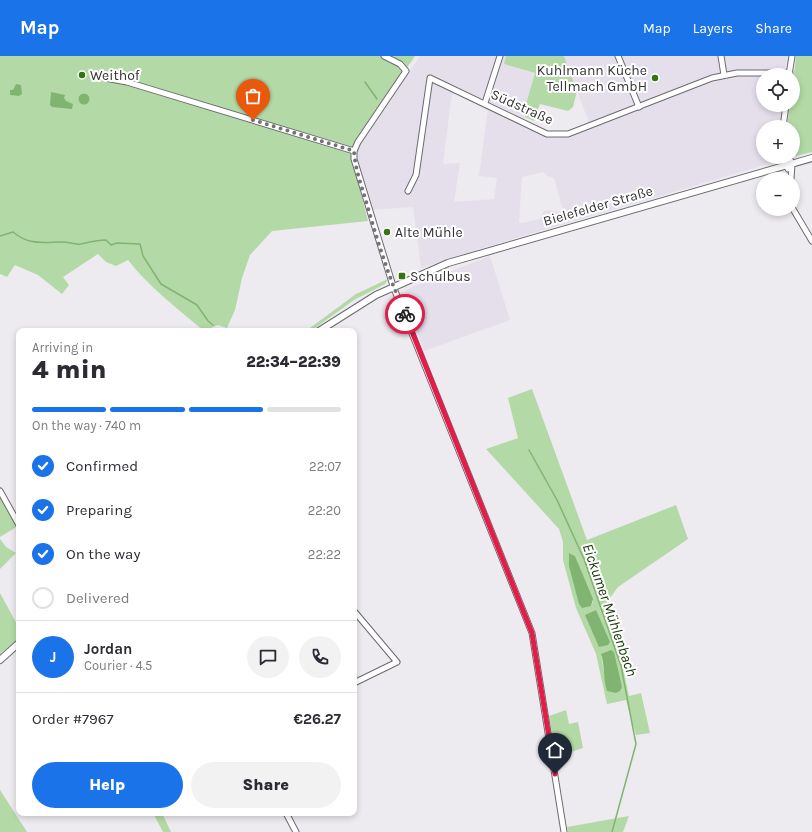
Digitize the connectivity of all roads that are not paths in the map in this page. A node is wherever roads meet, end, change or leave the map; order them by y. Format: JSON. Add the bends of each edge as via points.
{"nodes":[{"id":1,"x":384,"y":56,"type":"edge"},
{"id":2,"x":500,"y":56,"type":"edge"},
{"id":3,"x":618,"y":56,"type":"edge"},
{"id":4,"x":721,"y":56,"type":"edge"},
{"id":5,"x":792,"y":56,"type":"edge"},
{"id":6,"x":791,"y":68,"type":"edge"},
{"id":7,"x":756,"y":72,"type":"edge"},
{"id":8,"x":724,"y":75,"type":"junction"},
{"id":9,"x":105,"y":78,"type":"dead end"},
{"id":10,"x":485,"y":103,"type":"junction"},
{"id":11,"x":639,"y":107,"type":"junction"},
{"id":12,"x":354,"y":151,"type":"junction"},
{"id":13,"x":812,"y":158,"type":"edge"},
{"id":14,"x":800,"y":162,"type":"edge"},
{"id":15,"x":792,"y":164,"type":"joint"},
{"id":16,"x":785,"y":166,"type":"junction"},
{"id":17,"x":790,"y":172,"type":"joint"},
{"id":18,"x":408,"y":191,"type":"dead end"},
{"id":19,"x":797,"y":216,"type":"edge"},
{"id":20,"x":812,"y":241,"type":"edge"},
{"id":21,"x":393,"y":286,"type":"junction"},
{"id":22,"x":324,"y":328,"type":"edge"},
{"id":23,"x":0,"y":491,"type":"edge"},
{"id":24,"x":16,"y":520,"type":"edge"},
{"id":25,"x":357,"y":615,"type":"edge"},
{"id":26,"x":16,"y":646,"type":"edge"},
{"id":27,"x":0,"y":660,"type":"edge"},
{"id":28,"x":357,"y":682,"type":"edge"},
{"id":29,"x":288,"y":816,"type":"edge"},
{"id":30,"x":296,"y":832,"type":"edge"},
{"id":31,"x":564,"y":832,"type":"edge"}],
"edges":[{"from":1,"to":12,"type":"street","via":[[406,69]]},
{"from":2,"to":10,"type":"street"},
{"from":3,"to":11,"type":"street"},
{"from":4,"to":8,"type":"street"},
{"from":5,"to":6,"type":"street"},
{"from":7,"to":8,"type":"street","name":"Südstraße"},
{"from":8,"to":11,"type":"street","name":"Südstraße"},
{"from":9,"to":12,"type":"street","via":[[127,82]]},
{"from":10,"to":11,"type":"street","name":"Südstraße","via":[[547,134],[558,135],[568,134]]},
{"from":10,"to":18,"type":"street","name":"Südstraße","via":[[430,78],[416,175]]},
{"from":12,"to":21,"type":"street","via":[[355,163]]},
{"from":13,"to":14,"type":"main road","name":"Bielefelder Straße"},
{"from":15,"to":16,"type":"main road","name":"Bielefelder Straße"},
{"from":15,"to":17,"type":"street"},
{"from":16,"to":17,"type":"street"},
{"from":16,"to":21,"type":"main road","name":"Bielefelder Straße","via":[[448,262]]},
{"from":19,"to":20,"type":"street"},
{"from":21,"to":22,"type":"main road","name":"Bielefelder Straße"},
{"from":21,"to":31,"type":"street","via":[[532,633]]},
{"from":23,"to":24,"type":"street"},
{"from":25,"to":28,"type":"street","via":[[397,662]]},
{"from":26,"to":27,"type":"main road"},
{"from":29,"to":30,"type":"street"}]}
